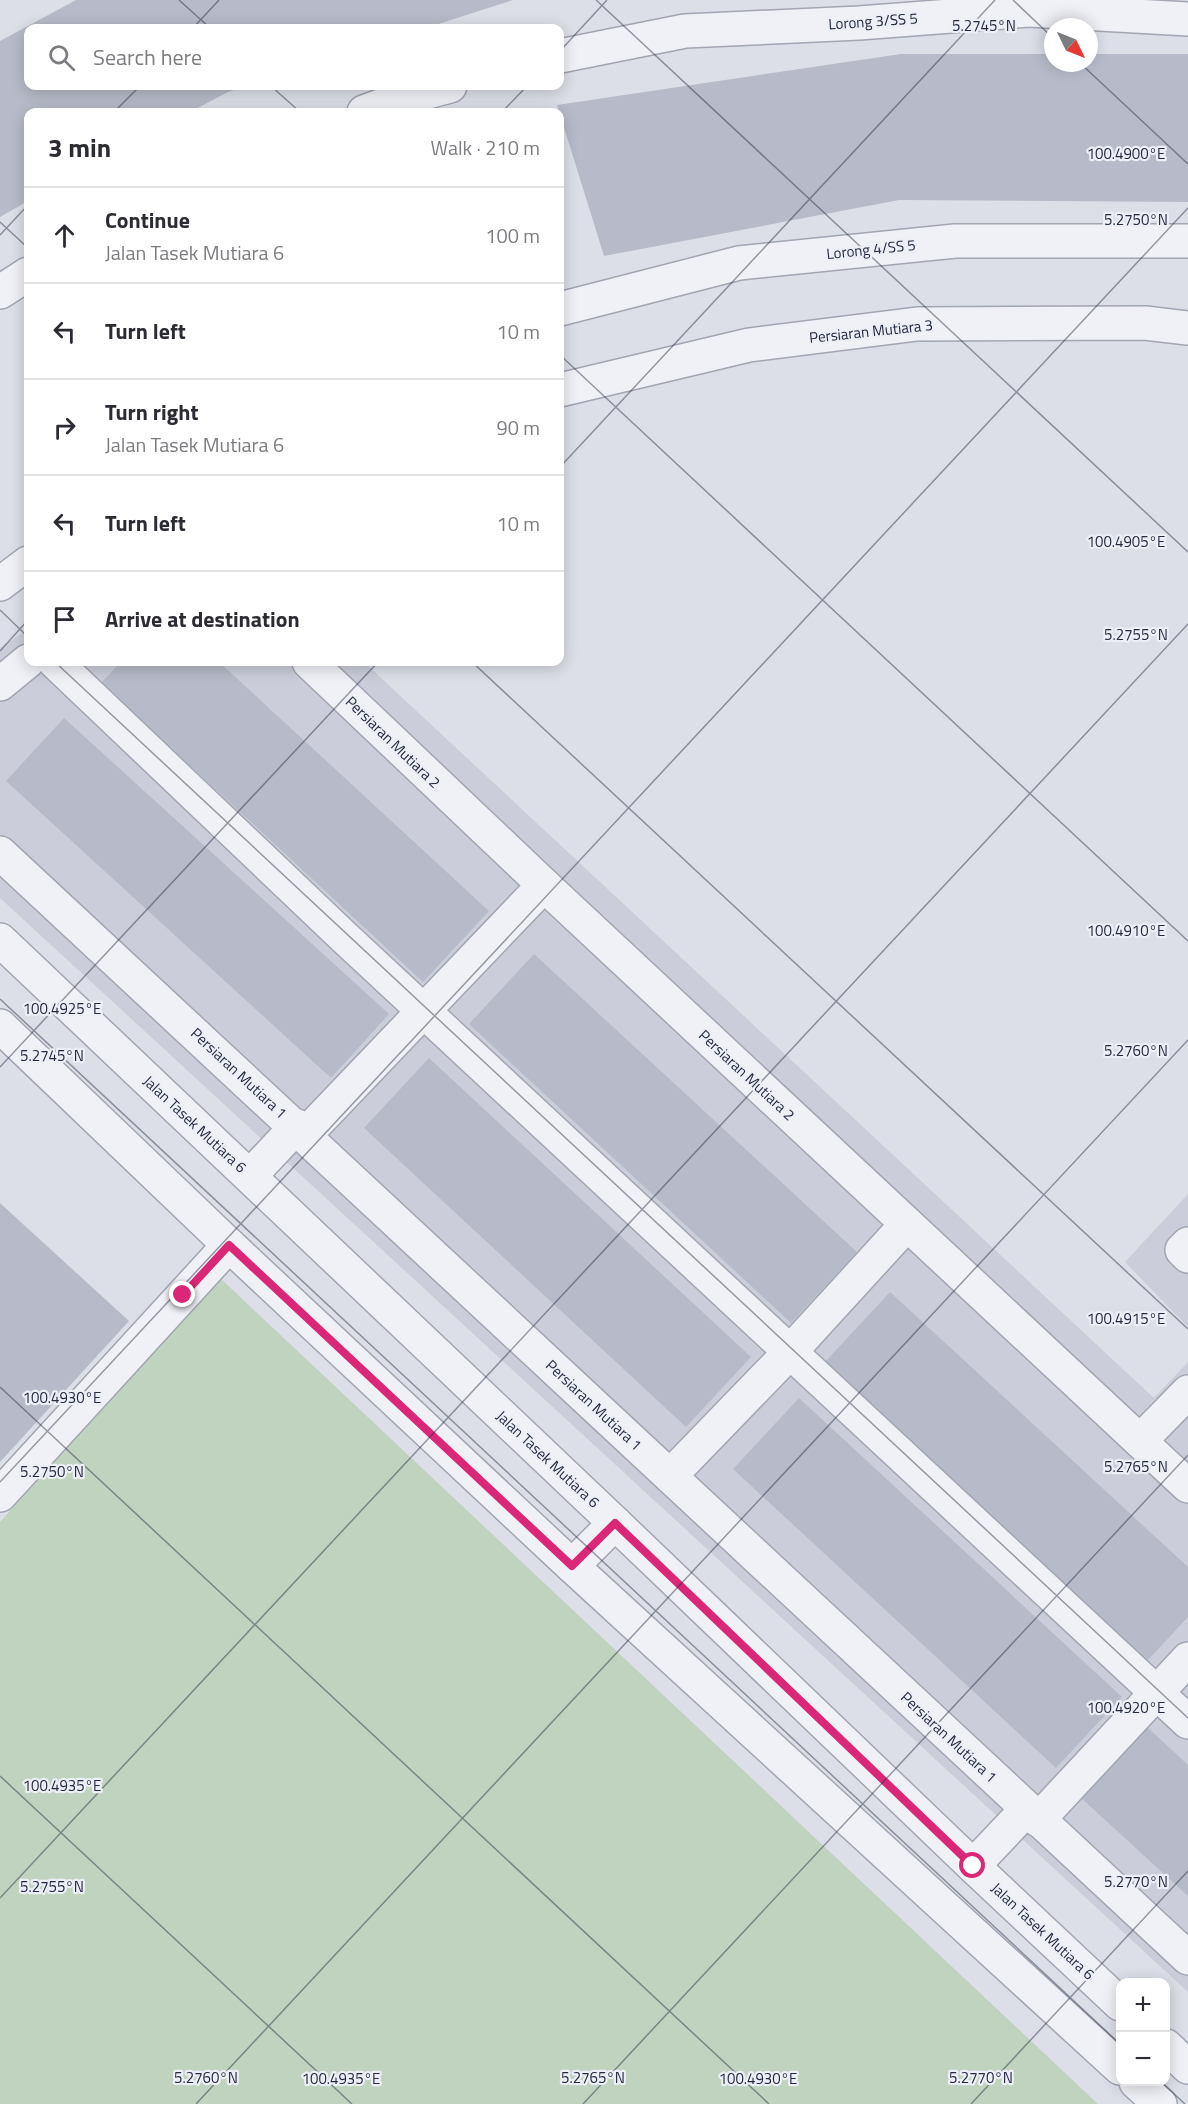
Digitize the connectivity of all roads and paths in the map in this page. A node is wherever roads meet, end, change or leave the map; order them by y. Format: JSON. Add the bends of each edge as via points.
{"nodes":[{"id":1,"x":1188,"y":19,"type":"edge"},
{"id":2,"x":564,"y":55,"type":"edge"},
{"id":3,"x":435,"y":90,"type":"edge"},
{"id":4,"x":375,"y":108,"type":"edge"},
{"id":5,"x":1188,"y":241,"type":"edge"},
{"id":6,"x":24,"y":277,"type":"edge"},
{"id":7,"x":0,"y":292,"type":"edge"},
{"id":8,"x":564,"y":308,"type":"edge"},
{"id":9,"x":1188,"y":328,"type":"edge"},
{"id":10,"x":564,"y":389,"type":"edge"},
{"id":11,"x":24,"y":566,"type":"edge"},
{"id":12,"x":0,"y":584,"type":"edge"},
{"id":13,"x":24,"y":664,"type":"edge"},
{"id":14,"x":59,"y":666,"type":"edge"},
{"id":15,"x":313,"y":666,"type":"edge"},
{"id":16,"x":0,"y":684,"type":"edge"},
{"id":17,"x":0,"y":853,"type":"edge"},
{"id":18,"x":544,"y":885,"type":"junction"},
{"id":19,"x":0,"y":940,"type":"edge"},
{"id":20,"x":424,"y":1011,"type":"junction"},
{"id":21,"x":0,"y":1026,"type":"edge"},
{"id":22,"x":301,"y":1130,"type":"junction"},
{"id":23,"x":250,"y":1176,"type":"junction"},
{"id":24,"x":907,"y":1224,"type":"junction"},
{"id":25,"x":1188,"y":1244,"type":"edge"},
{"id":26,"x":229,"y":1245,"type":"junction"},
{"id":27,"x":1188,"y":1256,"type":"edge"},
{"id":28,"x":789,"y":1353,"type":"junction"},
{"id":29,"x":1188,"y":1392,"type":"edge"},
{"id":30,"x":1140,"y":1442,"type":"junction"},
{"id":31,"x":670,"y":1476,"type":"junction"},
{"id":32,"x":1188,"y":1486,"type":"edge"},
{"id":33,"x":0,"y":1495,"type":"edge"},
{"id":34,"x":615,"y":1523,"type":"junction"},
{"id":35,"x":572,"y":1566,"type":"junction"},
{"id":36,"x":1188,"y":1659,"type":"edge"},
{"id":37,"x":1157,"y":1693,"type":"junction"},
{"id":38,"x":1188,"y":1722,"type":"edge"},
{"id":39,"x":1032,"y":1815,"type":"junction"},
{"id":40,"x":973,"y":1866,"type":"junction"},
{"id":41,"x":1188,"y":1958,"type":"edge"},
{"id":42,"x":1116,"y":2000,"type":"edge"},
{"id":43,"x":1170,"y":2050,"type":"edge"},
{"id":44,"x":1116,"y":2064,"type":"edge"},
{"id":45,"x":1188,"y":2067,"type":"edge"},
{"id":46,"x":1140,"y":2086,"type":"edge"},
{"id":47,"x":1160,"y":2104,"type":"edge"}],
"edges":[{"from":1,"to":2,"type":"street","name":"Lorong 3/SS 5","via":[[1029,10],[685,31]]},
{"from":3,"to":4,"type":"street"},
{"from":5,"to":8,"type":"street","name":"Lorong 4/SS 5","via":[[955,241],[739,263]]},
{"from":6,"to":7,"type":"street"},
{"from":9,"to":10,"type":"street","name":"Persiaran Mutiara 3","via":[[1145,323],[917,324],[749,345]]},
{"from":11,"to":12,"type":"street"},
{"from":13,"to":16,"type":"street"},
{"from":14,"to":20,"type":"street"},
{"from":15,"to":18,"type":"street","name":"Persiaran Mutiara 2"},
{"from":17,"to":22,"type":"street","name":"Persiaran Mutiara 1"},
{"from":18,"to":20,"type":"street"},
{"from":18,"to":24,"type":"street","name":"Persiaran Mutiara 2"},
{"from":19,"to":23,"type":"street","name":"Jalan Tasek Mutiara 6"},
{"from":20,"to":22,"type":"street"},
{"from":20,"to":28,"type":"street"},
{"from":21,"to":26,"type":"street"},
{"from":22,"to":23,"type":"street"},
{"from":22,"to":31,"type":"street","name":"Persiaran Mutiara 1"},
{"from":23,"to":34,"type":"street","name":"Jalan Tasek Mutiara 6"},
{"from":24,"to":28,"type":"street"},
{"from":24,"to":30,"type":"street","name":"Persiaran Mutiara 2"},
{"from":25,"to":27,"type":"street","via":[[1182,1250]]},
{"from":26,"to":33,"type":"street"},
{"from":26,"to":35,"type":"street"},
{"from":28,"to":31,"type":"street"},
{"from":28,"to":37,"type":"street"},
{"from":29,"to":30,"type":"street"},
{"from":30,"to":32,"type":"street","name":"Persiaran Mutiara 2"},
{"from":31,"to":39,"type":"street","name":"Persiaran Mutiara 1"},
{"from":34,"to":35,"type":"street"},
{"from":34,"to":40,"type":"street","name":"Jalan Tasek Mutiara 6"},
{"from":35,"to":44,"type":"street"},
{"from":36,"to":37,"type":"street"},
{"from":37,"to":38,"type":"street"},
{"from":37,"to":39,"type":"street"},
{"from":39,"to":40,"type":"street"},
{"from":39,"to":41,"type":"street","name":"Persiaran Mutiara 1"},
{"from":40,"to":42,"type":"street","name":"Jalan Tasek Mutiara 6"},
{"from":43,"to":45,"type":"street"},
{"from":46,"to":47,"type":"street"}]}
